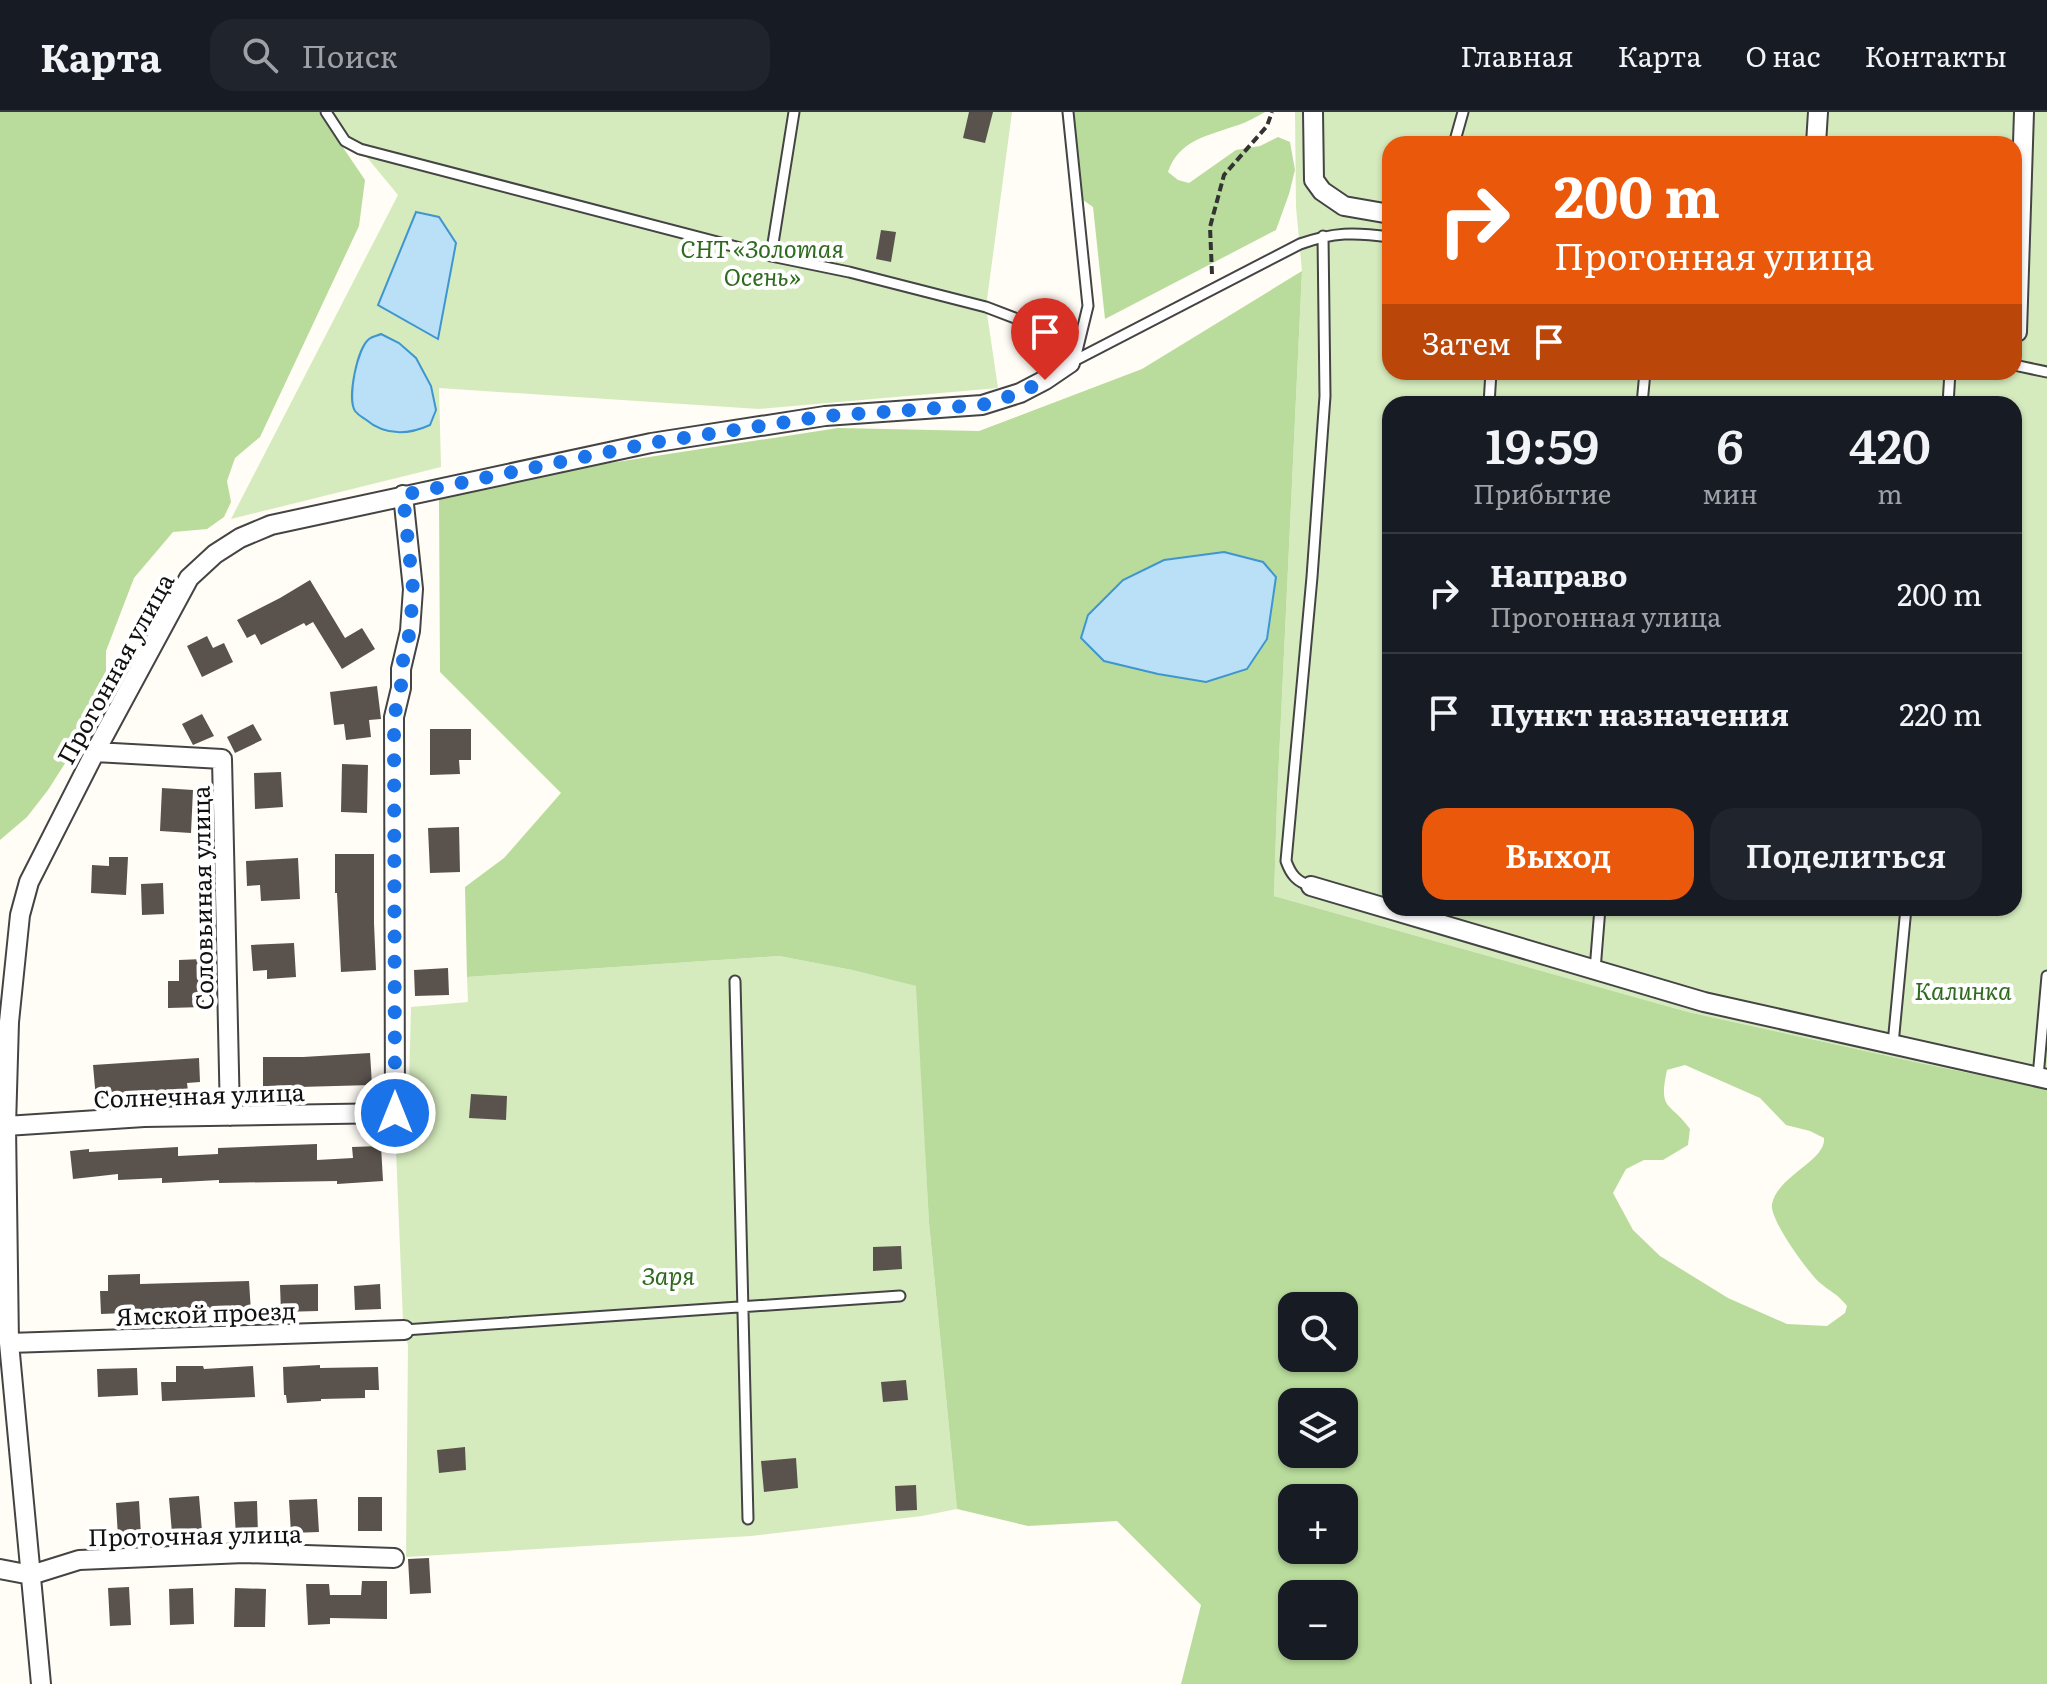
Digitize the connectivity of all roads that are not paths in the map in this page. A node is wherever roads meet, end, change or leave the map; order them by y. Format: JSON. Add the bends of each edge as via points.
{"nodes":[{"id":1,"x":326,"y":112,"type":"edge"},
{"id":2,"x":794,"y":112,"type":"edge"},
{"id":3,"x":1068,"y":112,"type":"edge"},
{"id":4,"x":1313,"y":112,"type":"edge"},
{"id":5,"x":1463,"y":112,"type":"edge"},
{"id":6,"x":1818,"y":112,"type":"edge"},
{"id":7,"x":2024,"y":112,"type":"edge"},
{"id":8,"x":1456,"y":136,"type":"edge"},
{"id":9,"x":1816,"y":136,"type":"edge"},
{"id":10,"x":2022,"y":175,"type":"edge"},
{"id":11,"x":1382,"y":213,"type":"edge"},
{"id":12,"x":1323,"y":236,"type":"junction"},
{"id":13,"x":1382,"y":236,"type":"edge"},
{"id":14,"x":771,"y":256,"type":"junction"},
{"id":15,"x":1070,"y":363,"type":"junction"},
{"id":16,"x":2022,"y":367,"type":"edge"},
{"id":17,"x":2047,"y":372,"type":"edge"},
{"id":18,"x":403,"y":495,"type":"junction"},
{"id":19,"x":95,"y":752,"type":"junction"},
{"id":20,"x":1311,"y":886,"type":"joint"},
{"id":21,"x":1382,"y":905,"type":"edge"},
{"id":22,"x":1425,"y":916,"type":"edge"},
{"id":23,"x":1599,"y":916,"type":"edge"},
{"id":24,"x":1905,"y":916,"type":"edge"},
{"id":25,"x":1595,"y":970,"type":"junction"},
{"id":26,"x":2047,"y":976,"type":"edge"},
{"id":27,"x":735,"y":981,"type":"dead end"},
{"id":28,"x":1893,"y":1045,"type":"junction"},
{"id":29,"x":2042,"y":1078,"type":"edge"},
{"id":30,"x":230,"y":1116,"type":"junction"},
{"id":31,"x":6,"y":1126,"type":"junction"},
{"id":32,"x":900,"y":1296,"type":"dead end"},
{"id":33,"x":742,"y":1307,"type":"junction"},
{"id":34,"x":404,"y":1330,"type":"joint"},
{"id":35,"x":7,"y":1354,"type":"edge"},
{"id":36,"x":748,"y":1519,"type":"dead end"},
{"id":37,"x":394,"y":1558,"type":"dead end"},
{"id":38,"x":0,"y":1569,"type":"edge"},
{"id":39,"x":31,"y":1575,"type":"junction"},
{"id":40,"x":41,"y":1684,"type":"edge"}],
"edges":[{"from":1,"to":14,"type":"lane","via":[[345,141],[360,149]]},
{"from":2,"to":14,"type":"lane"},
{"from":3,"to":15,"type":"lane","via":[[1088,306]]},
{"from":4,"to":11,"type":"street","via":[[1314,180],[1344,206]]},
{"from":5,"to":8,"type":"lane"},
{"from":6,"to":9,"type":"street"},
{"from":7,"to":10,"type":"street"},
{"from":12,"to":13,"type":"lane"},
{"from":12,"to":15,"type":"lane"},
{"from":12,"to":20,"type":"lane","via":[[1325,396],[1286,861],[1291,874]]},
{"from":14,"to":15,"type":"lane","via":[[986,307],[1033,327]]},
{"from":15,"to":18,"type":"street","name":"Прогонная улица","via":[[1020,393],[982,405],[825,416],[651,443]]},
{"from":16,"to":17,"type":"lane"},
{"from":18,"to":19,"type":"street","name":"Прогонная улица","via":[[271,525],[215,554],[189,578]]},
{"from":18,"to":30,"type":"street","name":"Солнечная улица","via":[[413,589],[394,717],[395,1113]]},
{"from":19,"to":30,"type":"street","name":"Соловьиная улица","via":[[222,759]]},
{"from":19,"to":31,"type":"street","name":"Прогонная улица","via":[[29,882],[20,915]]},
{"from":20,"to":21,"type":"street"},
{"from":22,"to":25,"type":"street"},
{"from":23,"to":25,"type":"lane"},
{"from":24,"to":28,"type":"lane"},
{"from":25,"to":28,"type":"street","via":[[1704,1002]]},
{"from":26,"to":29,"type":"lane"},
{"from":27,"to":33,"type":"lane"},
{"from":28,"to":29,"type":"street"},
{"from":30,"to":31,"type":"street","name":"Солнечная улица"},
{"from":31,"to":35,"type":"street","name":"Прогонная улица"},
{"from":32,"to":33,"type":"lane"},
{"from":33,"to":34,"type":"lane"},
{"from":33,"to":36,"type":"lane"},
{"from":34,"to":35,"type":"street","name":"Ямской проезд"},
{"from":35,"to":39,"type":"street","name":"Прогонная улица"},
{"from":37,"to":39,"type":"street","name":"Проточная улица","via":[[244,1553],[79,1560]]},
{"from":38,"to":39,"type":"street","name":"Проточная улица"},
{"from":39,"to":40,"type":"street","name":"Прогонная улица"}]}
